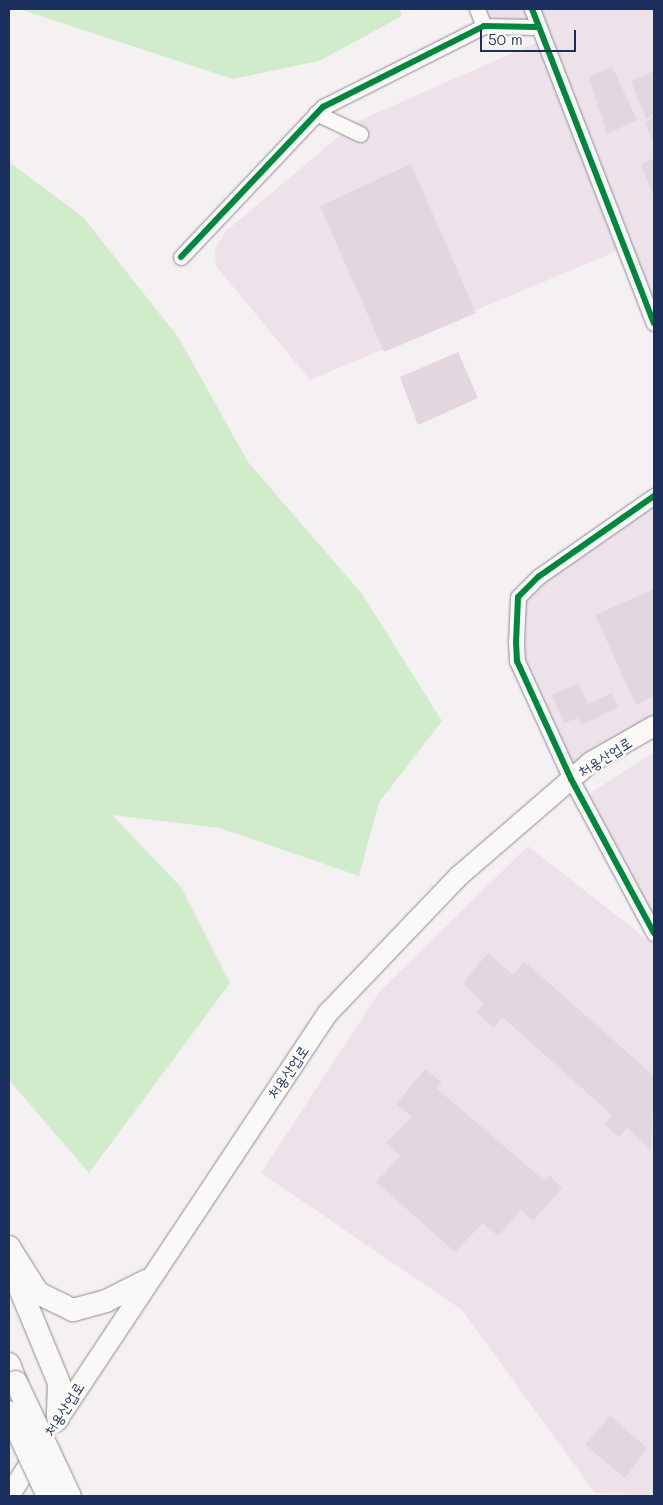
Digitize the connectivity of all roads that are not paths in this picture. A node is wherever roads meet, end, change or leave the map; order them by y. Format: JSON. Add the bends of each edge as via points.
{"nodes":[{"id":1,"x":477,"y":9,"type":"edge"},
{"id":2,"x":532,"y":9,"type":"edge"},
{"id":3,"x":484,"y":26,"type":"junction"},
{"id":4,"x":536,"y":27,"type":"junction"},
{"id":5,"x":316,"y":113,"type":"junction"},
{"id":6,"x":360,"y":134,"type":"dead end"},
{"id":7,"x":181,"y":258,"type":"dead end"},
{"id":8,"x":654,"y":323,"type":"edge"},
{"id":9,"x":654,"y":496,"type":"edge"},
{"id":10,"x":654,"y":726,"type":"edge"},
{"id":11,"x":571,"y":780,"type":"junction"},
{"id":12,"x":654,"y":934,"type":"edge"},
{"id":13,"x":9,"y":1247,"type":"edge"},
{"id":14,"x":9,"y":1263,"type":"edge"},
{"id":15,"x":146,"y":1281,"type":"junction"},
{"id":16,"x":13,"y":1373,"type":"edge"},
{"id":17,"x":9,"y":1412,"type":"edge"},
{"id":18,"x":58,"y":1419,"type":"junction"},
{"id":19,"x":9,"y":1496,"type":"edge"},
{"id":20,"x":48,"y":1496,"type":"edge"},
{"id":21,"x":70,"y":1496,"type":"edge"}],
"edges":[{"from":1,"to":3,"type":"street"},
{"from":2,"to":4,"type":"street"},
{"from":3,"to":4,"type":"street"},
{"from":3,"to":5,"type":"street","via":[[339,97]]},
{"from":4,"to":8,"type":"street"},
{"from":5,"to":6,"type":"street"},
{"from":5,"to":7,"type":"street"},
{"from":9,"to":11,"type":"street","via":[[538,576],[518,597],[517,661]]},
{"from":10,"to":11,"type":"main road","name":"처용산업로","via":[[591,762]]},
{"from":11,"to":12,"type":"street"},
{"from":11,"to":15,"type":"main road","name":"처용산업로","via":[[459,876],[328,1013]]},
{"from":13,"to":15,"type":"highway","via":[[38,1293],[73,1310],[106,1301]]},
{"from":14,"to":18,"type":"highway","via":[[59,1383]]},
{"from":15,"to":18,"type":"main road","name":"처용산업로"},
{"from":16,"to":21,"type":"highway","bridge":true},
{"from":17,"to":20,"type":"highway","bridge":true},
{"from":18,"to":19,"type":"main road","name":"처용산업로"}]}
